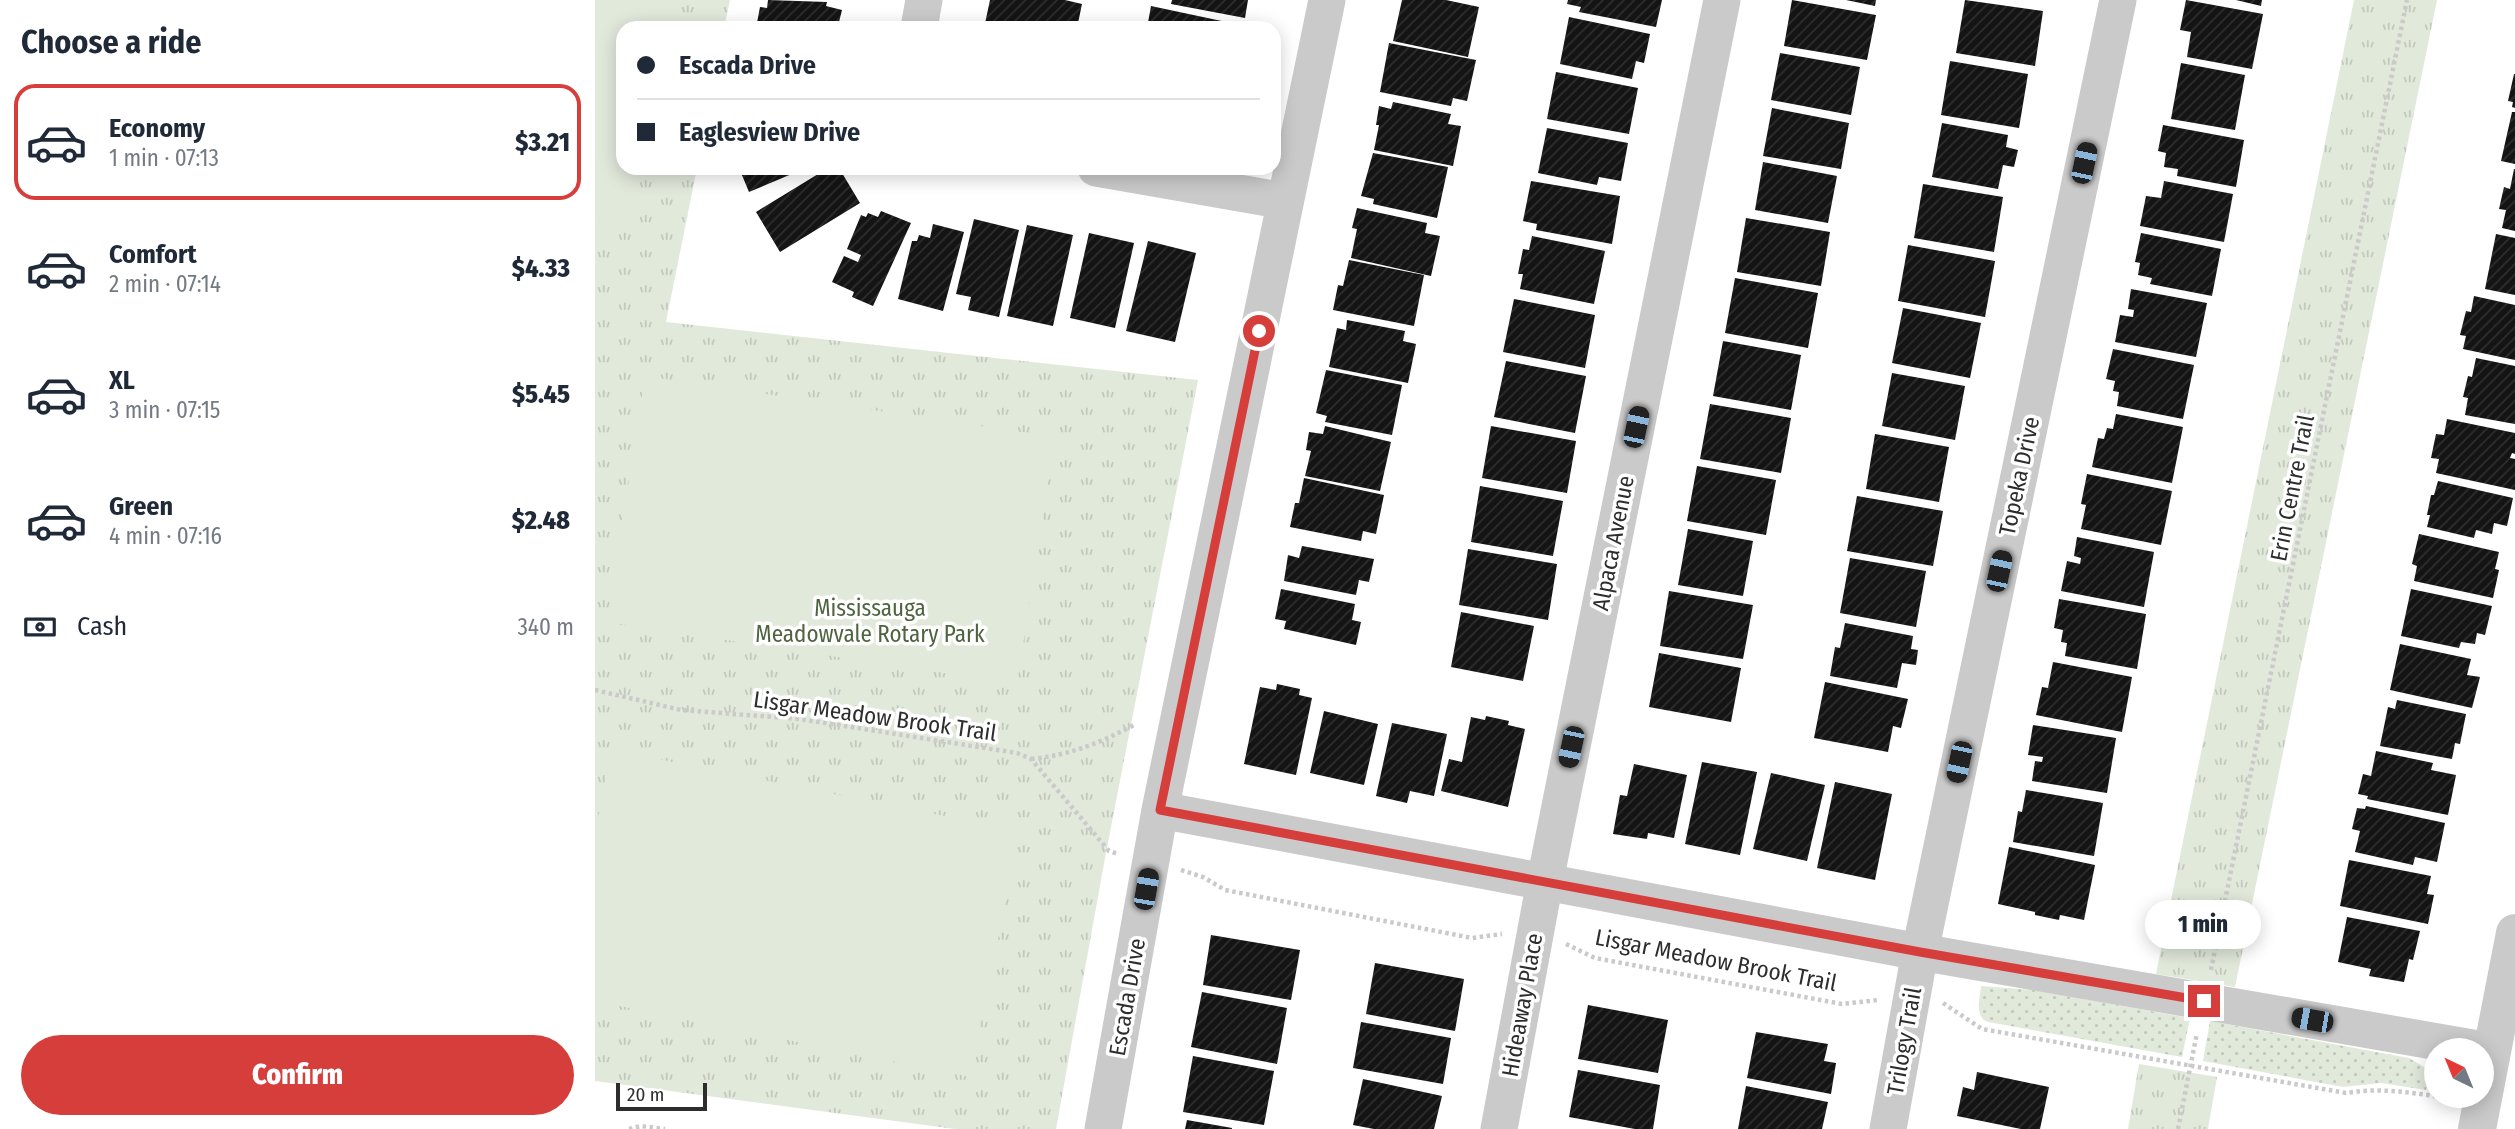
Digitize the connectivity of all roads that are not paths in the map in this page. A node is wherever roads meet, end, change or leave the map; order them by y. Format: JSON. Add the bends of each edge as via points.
{"nodes":[{"id":1,"x":924,"y":0,"type":"edge"},
{"id":2,"x":1327,"y":0,"type":"edge"},
{"id":3,"x":1723,"y":0,"type":"edge"},
{"id":4,"x":2118,"y":0,"type":"edge"},
{"id":5,"x":920,"y":21,"type":"edge"},
{"id":6,"x":1137,"y":175,"type":"edge"},
{"id":7,"x":1285,"y":201,"type":"junction"},
{"id":8,"x":1160,"y":810,"type":"junction"},
{"id":9,"x":1545,"y":881,"type":"junction"},
{"id":10,"x":2515,"y":933,"type":"edge"},
{"id":11,"x":1920,"y":952,"type":"junction"},
{"id":12,"x":2493,"y":1038,"type":"edge"},
{"id":13,"x":2424,"y":1040,"type":"edge"},
{"id":14,"x":1103,"y":1129,"type":"edge"},
{"id":15,"x":1499,"y":1129,"type":"edge"},
{"id":16,"x":1888,"y":1129,"type":"edge"}],
"edges":[{"from":1,"to":5,"type":"street"},
{"from":2,"to":7,"type":"street","name":"Escada Drive"},
{"from":3,"to":9,"type":"street","name":"Alpaca Avenue"},
{"from":4,"to":11,"type":"street","name":"Topeka Drive"},
{"from":6,"to":7,"type":"street"},
{"from":7,"to":8,"type":"street","name":"Escada Drive"},
{"from":8,"to":9,"type":"street"},
{"from":8,"to":14,"type":"street","name":"Escada Drive"},
{"from":9,"to":11,"type":"street"},
{"from":9,"to":15,"type":"street","name":"Hideaway Place"},
{"from":10,"to":12,"type":"street"},
{"from":11,"to":13,"type":"street"},
{"from":11,"to":16,"type":"street","name":"Trilogy Trail"}]}
